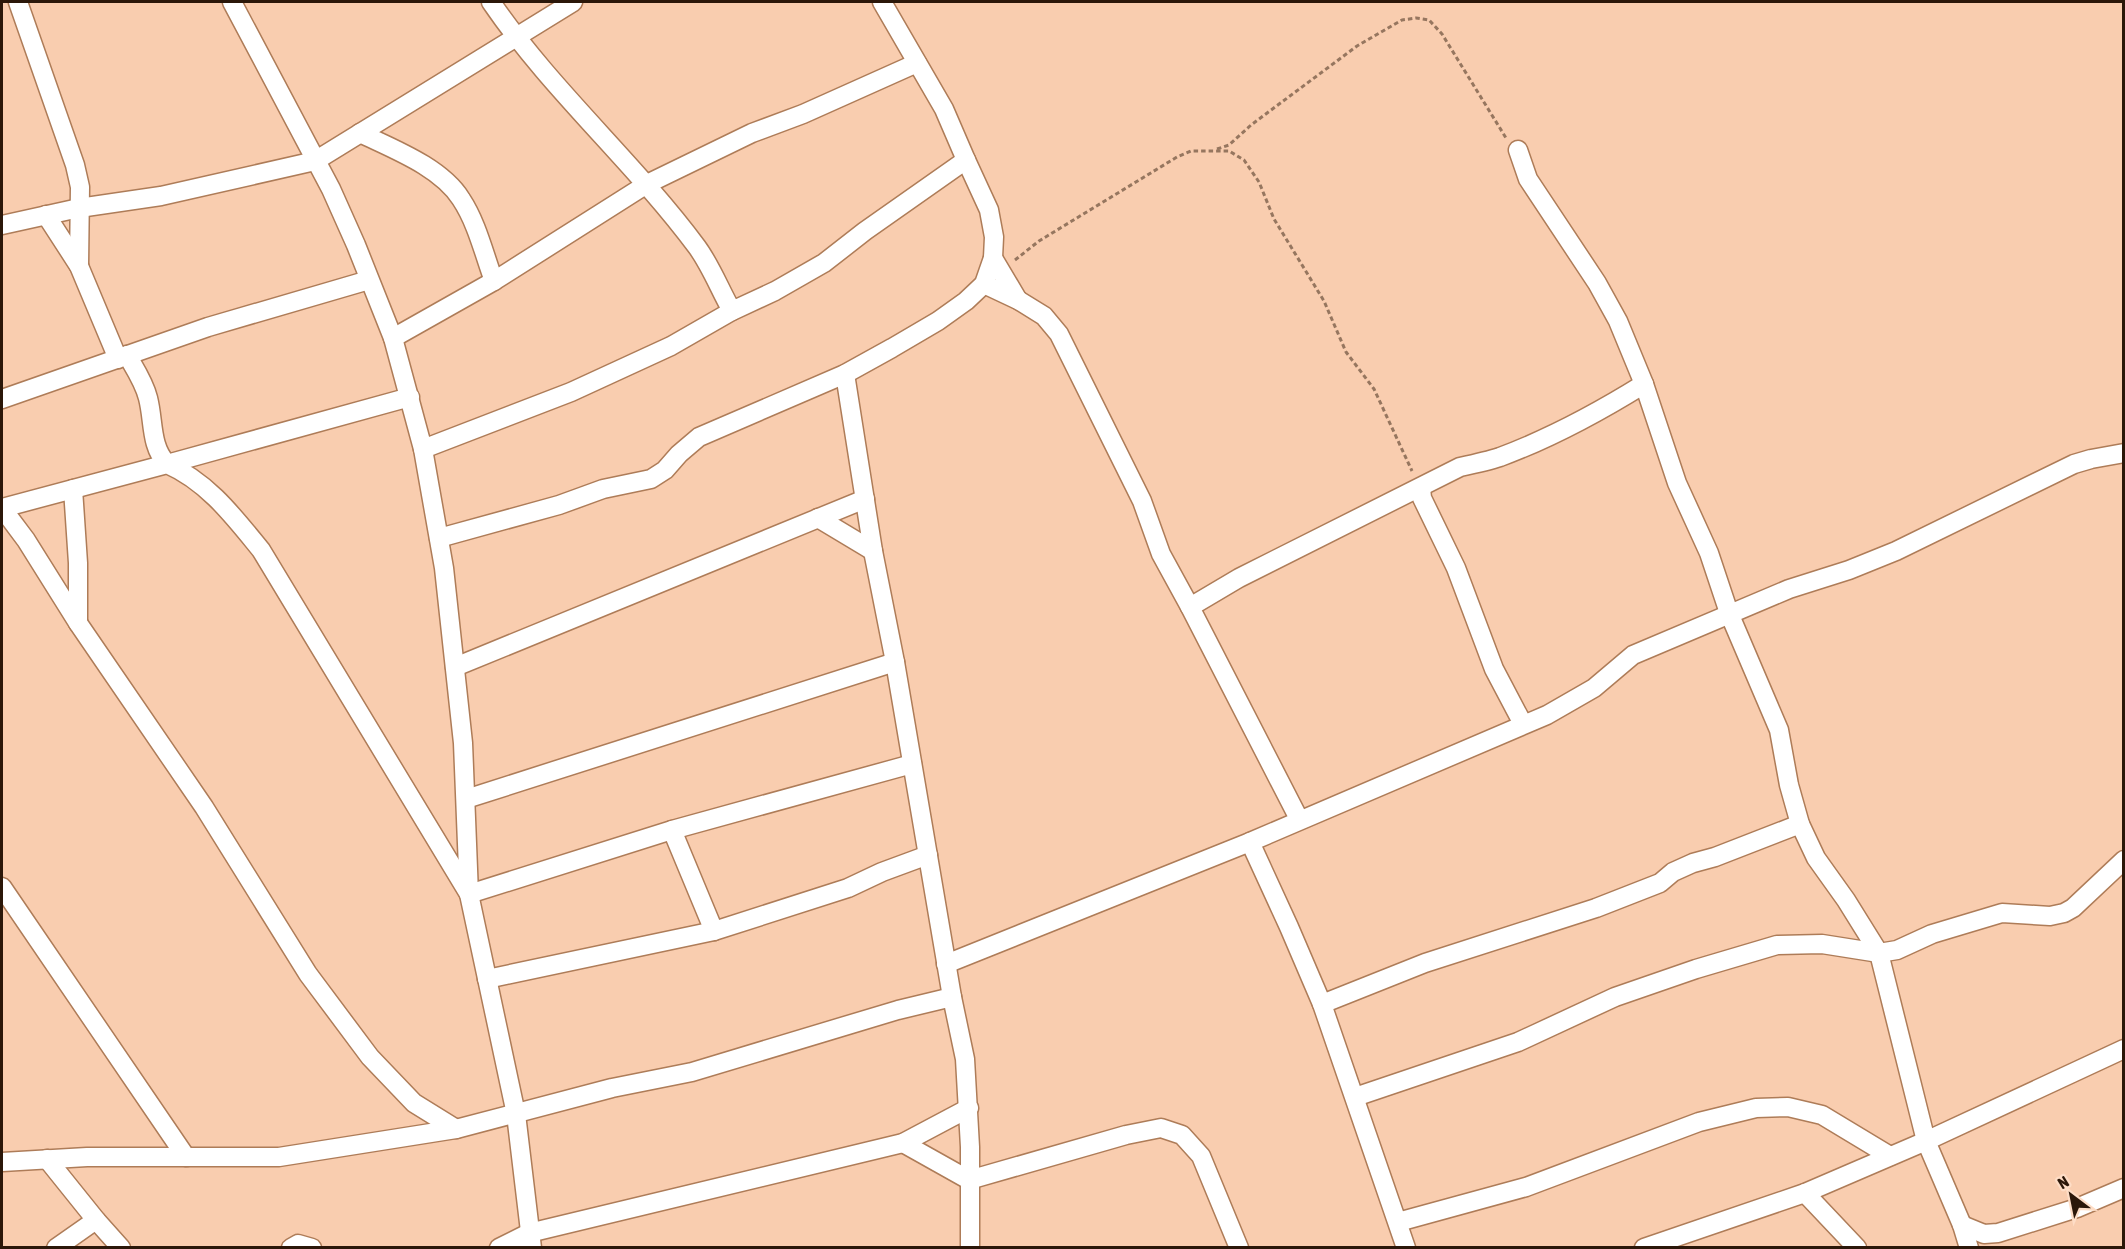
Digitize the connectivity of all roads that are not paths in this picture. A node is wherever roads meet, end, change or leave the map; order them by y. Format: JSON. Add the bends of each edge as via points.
{"nodes":[{"id":1,"x":9,"y":2,"type":"edge"},
{"id":2,"x":18,"y":2,"type":"edge"},
{"id":3,"x":232,"y":2,"type":"edge"},
{"id":4,"x":491,"y":2,"type":"edge"},
{"id":5,"x":573,"y":2,"type":"edge"},
{"id":6,"x":882,"y":2,"type":"edge"},
{"id":7,"x":2,"y":7,"type":"edge"},
{"id":8,"x":515,"y":37,"type":"junction"},
{"id":9,"x":917,"y":63,"type":"junction"},
{"id":10,"x":360,"y":133,"type":"junction"},
{"id":11,"x":1518,"y":150,"type":"road end"},
{"id":12,"x":966,"y":160,"type":"junction"},
{"id":13,"x":315,"y":161,"type":"junction"},
{"id":14,"x":647,"y":184,"type":"junction"},
{"id":15,"x":79,"y":208,"type":"junction"},
{"id":16,"x":46,"y":215,"type":"junction"},
{"id":17,"x":2,"y":225,"type":"edge"},
{"id":18,"x":997,"y":265,"type":"junction"},
{"id":19,"x":79,"y":266,"type":"junction"},
{"id":20,"x":369,"y":280,"type":"junction"},
{"id":21,"x":494,"y":281,"type":"junction"},
{"id":22,"x":984,"y":284,"type":"junction"},
{"id":23,"x":1018,"y":300,"type":"junction"},
{"id":24,"x":732,"y":311,"type":"junction"},
{"id":25,"x":393,"y":338,"type":"junction"},
{"id":26,"x":123,"y":357,"type":"junction"},
{"id":27,"x":845,"y":374,"type":"junction"},
{"id":28,"x":1644,"y":384,"type":"junction"},
{"id":29,"x":410,"y":397,"type":"junction"},
{"id":30,"x":2,"y":399,"type":"edge"},
{"id":31,"x":423,"y":449,"type":"junction"},
{"id":32,"x":2124,"y":453,"type":"edge"},
{"id":33,"x":167,"y":464,"type":"junction"},
{"id":34,"x":1421,"y":488,"type":"junction"},
{"id":35,"x":73,"y":489,"type":"junction"},
{"id":36,"x":866,"y":500,"type":"junction"},
{"id":37,"x":2,"y":508,"type":"edge"},
{"id":38,"x":818,"y":518,"type":"junction"},
{"id":39,"x":439,"y":538,"type":"junction"},
{"id":40,"x":873,"y":551,"type":"junction"},
{"id":41,"x":1190,"y":607,"type":"junction"},
{"id":42,"x":1729,"y":613,"type":"junction"},
{"id":43,"x":78,"y":622,"type":"junction"},
{"id":44,"x":895,"y":662,"type":"junction"},
{"id":45,"x":454,"y":668,"type":"junction"},
{"id":46,"x":1523,"y":724,"type":"junction"},
{"id":47,"x":912,"y":764,"type":"junction"},
{"id":48,"x":466,"y":799,"type":"junction"},
{"id":49,"x":1299,"y":819,"type":"junction"},
{"id":50,"x":1800,"y":824,"type":"junction"},
{"id":51,"x":672,"y":830,"type":"junction"},
{"id":52,"x":1250,"y":842,"type":"junction"},
{"id":53,"x":928,"y":855,"type":"junction"},
{"id":54,"x":2124,"y":860,"type":"edge"},
{"id":55,"x":2,"y":887,"type":"edge"},
{"id":56,"x":469,"y":894,"type":"junction"},
{"id":57,"x":714,"y":931,"type":"junction"},
{"id":58,"x":1879,"y":953,"type":"junction"},
{"id":59,"x":946,"y":964,"type":"junction"},
{"id":60,"x":487,"y":979,"type":"junction"},
{"id":61,"x":952,"y":997,"type":"junction"},
{"id":62,"x":1322,"y":1004,"type":"junction"},
{"id":63,"x":2124,"y":1049,"type":"edge"},
{"id":64,"x":1355,"y":1097,"type":"junction"},
{"id":65,"x":969,"y":1108,"type":"junction"},
{"id":66,"x":516,"y":1114,"type":"junction"},
{"id":67,"x":456,"y":1129,"type":"junction"},
{"id":68,"x":1926,"y":1140,"type":"junction"},
{"id":69,"x":903,"y":1143,"type":"junction"},
{"id":70,"x":1890,"y":1156,"type":"junction"},
{"id":71,"x":186,"y":1157,"type":"junction"},
{"id":72,"x":47,"y":1159,"type":"junction"},
{"id":73,"x":2,"y":1162,"type":"edge"},
{"id":74,"x":969,"y":1180,"type":"junction"},
{"id":75,"x":2124,"y":1188,"type":"edge"},
{"id":76,"x":1805,"y":1193,"type":"junction"},
{"id":77,"x":96,"y":1220,"type":"junction"},
{"id":78,"x":1398,"y":1222,"type":"junction"},
{"id":79,"x":1962,"y":1225,"type":"junction"},
{"id":80,"x":531,"y":1240,"type":"edge"},
{"id":81,"x":56,"y":1248,"type":"edge"},
{"id":82,"x":122,"y":1248,"type":"edge"},
{"id":83,"x":291,"y":1248,"type":"edge"},
{"id":84,"x":312,"y":1248,"type":"edge"},
{"id":85,"x":499,"y":1248,"type":"edge"},
{"id":86,"x":970,"y":1248,"type":"edge"},
{"id":87,"x":1239,"y":1248,"type":"edge"},
{"id":88,"x":1406,"y":1248,"type":"edge"},
{"id":89,"x":1644,"y":1248,"type":"edge"},
{"id":90,"x":1857,"y":1248,"type":"edge"},
{"id":91,"x":1969,"y":1248,"type":"edge"}],
"edges":[{"from":1,"to":7,"type":"street"},
{"from":2,"to":15,"type":"street","via":[[75,165]]},
{"from":3,"to":13,"type":"street"},
{"from":4,"to":8,"type":"street"},
{"from":5,"to":8,"type":"street"},
{"from":6,"to":9,"type":"street"},
{"from":8,"to":10,"type":"street"},
{"from":8,"to":14,"type":"street"},
{"from":9,"to":12,"type":"street","via":[[944,109]]},
{"from":9,"to":14,"type":"street","via":[[752,133]]},
{"from":10,"to":13,"type":"street"},
{"from":10,"to":21,"type":"street","via":[[417,161],[461,198]]},
{"from":11,"to":28,"type":"street","via":[[1528,179],[1618,321]]},
{"from":12,"to":18,"type":"street","via":[[989,210]]},
{"from":12,"to":24,"type":"street","via":[[824,263]]},
{"from":13,"to":15,"type":"street","via":[[161,196]]},
{"from":13,"to":20,"type":"street"},
{"from":14,"to":21,"type":"street"},
{"from":14,"to":24,"type":"street","via":[[698,249]]},
{"from":15,"to":16,"type":"street"},
{"from":15,"to":19,"type":"street"},
{"from":16,"to":17,"type":"street"},
{"from":16,"to":19,"type":"street"},
{"from":18,"to":22,"type":"street"},
{"from":18,"to":23,"type":"street"},
{"from":19,"to":26,"type":"street"},
{"from":20,"to":25,"type":"street"},
{"from":20,"to":26,"type":"street","via":[[208,327]]},
{"from":21,"to":25,"type":"street"},
{"from":22,"to":23,"type":"street"},
{"from":22,"to":27,"type":"street","via":[[938,321]]},
{"from":23,"to":41,"type":"street","via":[[1044,316],[1059,334],[1142,501],[1161,554]]},
{"from":24,"to":31,"type":"street","via":[[671,346],[571,392]]},
{"from":25,"to":29,"type":"street"},
{"from":26,"to":30,"type":"street"},
{"from":26,"to":33,"type":"street","via":[[140,377],[148,397],[155,447]]},
{"from":27,"to":36,"type":"street"},
{"from":27,"to":39,"type":"street","via":[[699,437],[651,479],[603,489]]},
{"from":28,"to":34,"type":"street","via":[[1561,430],[1499,457],[1460,467]]},
{"from":28,"to":42,"type":"street","via":[[1677,483],[1709,553]]},
{"from":29,"to":31,"type":"street"},
{"from":29,"to":33,"type":"street"},
{"from":31,"to":39,"type":"street"},
{"from":32,"to":42,"type":"street","via":[[2074,464],[1896,551]]},
{"from":33,"to":35,"type":"street"},
{"from":33,"to":56,"type":"street","via":[[198,481],[261,550]]},
{"from":34,"to":41,"type":"street","via":[[1239,578]]},
{"from":34,"to":46,"type":"street","via":[[1494,669]]},
{"from":35,"to":37,"type":"street"},
{"from":35,"to":43,"type":"street"},
{"from":36,"to":38,"type":"street"},
{"from":36,"to":40,"type":"street"},
{"from":37,"to":43,"type":"street"},
{"from":38,"to":40,"type":"street"},
{"from":38,"to":45,"type":"street"},
{"from":39,"to":45,"type":"street"},
{"from":40,"to":44,"type":"street"},
{"from":41,"to":49,"type":"street"},
{"from":42,"to":46,"type":"street","via":[[1633,655],[1594,688]]},
{"from":42,"to":50,"type":"street","via":[[1779,730]]},
{"from":43,"to":67,"type":"street","via":[[204,807],[308,974],[370,1057],[414,1103]]},
{"from":44,"to":47,"type":"street"},
{"from":44,"to":48,"type":"street"},
{"from":45,"to":48,"type":"street"},
{"from":46,"to":49,"type":"street"},
{"from":47,"to":51,"type":"street"},
{"from":47,"to":53,"type":"street"},
{"from":48,"to":56,"type":"street"},
{"from":49,"to":52,"type":"street"},
{"from":50,"to":58,"type":"street","via":[[1816,858]]},
{"from":50,"to":62,"type":"street","via":[[1693,863],[1660,883],[1596,908],[1425,963]]},
{"from":51,"to":56,"type":"street"},
{"from":51,"to":57,"type":"street"},
{"from":52,"to":59,"type":"street"},
{"from":52,"to":62,"type":"street"},
{"from":53,"to":57,"type":"street","via":[[848,888]]},
{"from":53,"to":59,"type":"street"},
{"from":54,"to":58,"type":"street","via":[[2064,913],[2002,913]]},
{"from":55,"to":71,"type":"street"},
{"from":56,"to":60,"type":"street"},
{"from":57,"to":60,"type":"street"},
{"from":58,"to":64,"type":"street","via":[[1822,944],[1777,945],[1615,997],[1518,1042]]},
{"from":58,"to":68,"type":"street"},
{"from":59,"to":61,"type":"street"},
{"from":60,"to":66,"type":"street"},
{"from":61,"to":65,"type":"street","via":[[966,1059]]},
{"from":61,"to":66,"type":"street","via":[[692,1072],[612,1088]]},
{"from":62,"to":64,"type":"street"},
{"from":63,"to":68,"type":"street"},
{"from":64,"to":78,"type":"street"},
{"from":65,"to":69,"type":"street"},
{"from":65,"to":74,"type":"street"},
{"from":66,"to":67,"type":"street"},
{"from":66,"to":80,"type":"street"},
{"from":67,"to":71,"type":"street","via":[[279,1157]]},
{"from":68,"to":70,"type":"street"},
{"from":68,"to":79,"type":"street"},
{"from":69,"to":74,"type":"street"},
{"from":69,"to":80,"type":"street"},
{"from":70,"to":76,"type":"street"},
{"from":70,"to":78,"type":"street","via":[[1822,1115],[1788,1107],[1756,1108],[1699,1122],[1526,1186]]},
{"from":71,"to":72,"type":"street"},
{"from":72,"to":73,"type":"street"},
{"from":72,"to":77,"type":"street"},
{"from":74,"to":86,"type":"street"},
{"from":74,"to":87,"type":"street","via":[[1161,1128],[1182,1136],[1201,1156]]},
{"from":75,"to":79,"type":"street","via":[[2077,1208],[1998,1233],[1984,1233]]},
{"from":76,"to":89,"type":"street"},
{"from":76,"to":90,"type":"street"},
{"from":77,"to":81,"type":"street"},
{"from":77,"to":82,"type":"street"},
{"from":78,"to":88,"type":"street"},
{"from":79,"to":91,"type":"street"},
{"from":80,"to":85,"type":"street"},
{"from":83,"to":84,"type":"street","via":[[298,1244]]}]}
